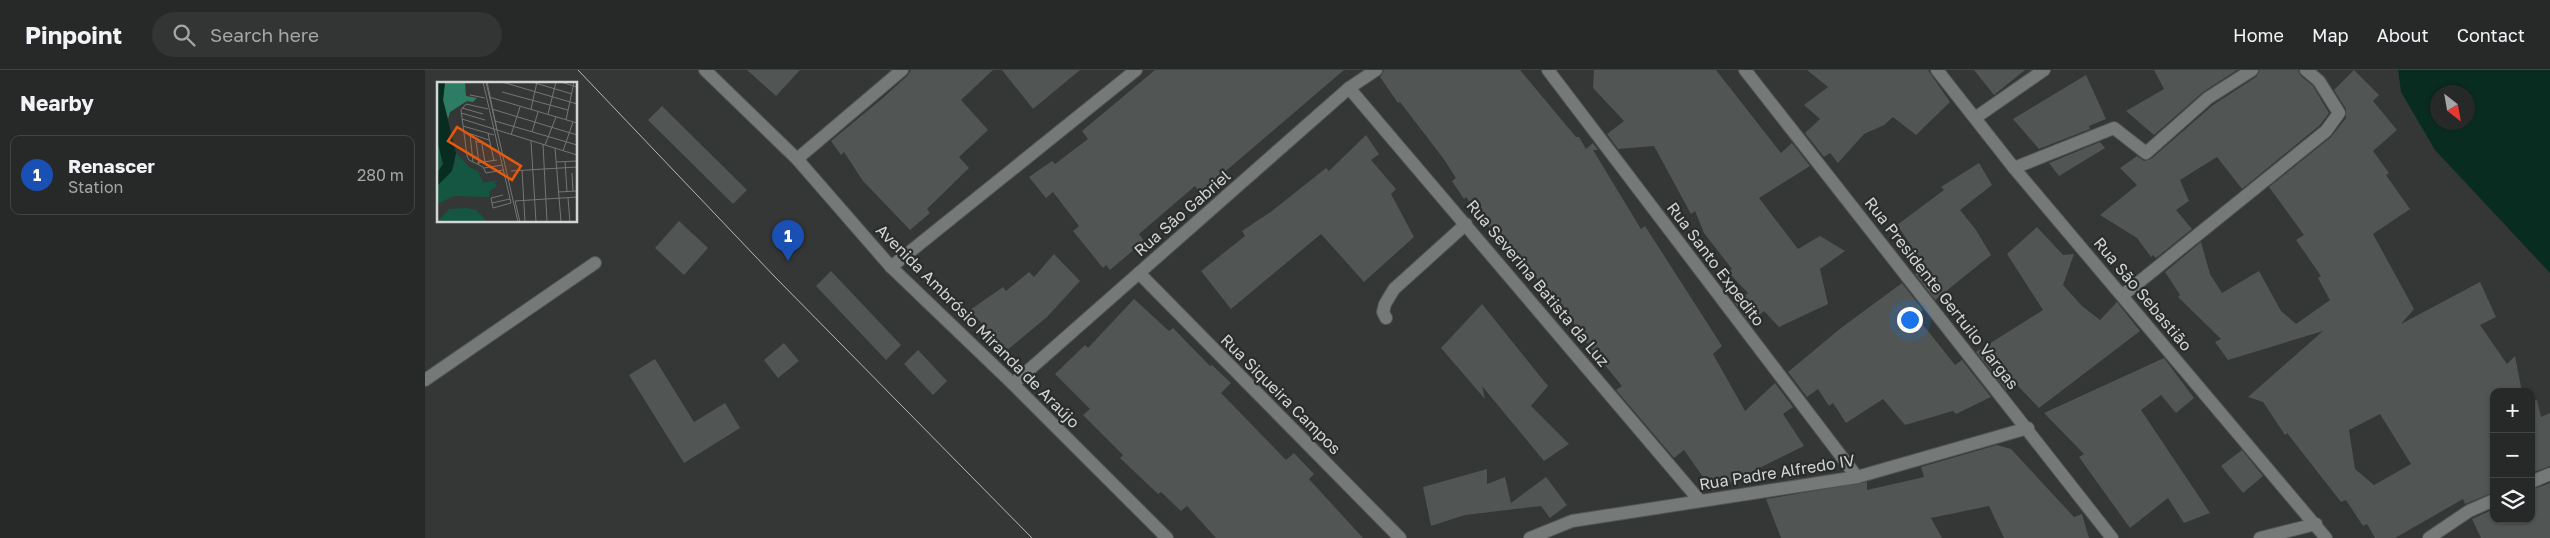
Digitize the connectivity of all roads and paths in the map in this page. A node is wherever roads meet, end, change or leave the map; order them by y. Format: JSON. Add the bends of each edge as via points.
{"nodes":[{"id":1,"x":705,"y":70,"type":"edge"},
{"id":2,"x":902,"y":70,"type":"edge"},
{"id":3,"x":1136,"y":70,"type":"edge"},
{"id":4,"x":1376,"y":70,"type":"edge"},
{"id":5,"x":1548,"y":70,"type":"edge"},
{"id":6,"x":1745,"y":70,"type":"edge"},
{"id":7,"x":1937,"y":70,"type":"edge"},
{"id":8,"x":2044,"y":70,"type":"edge"},
{"id":9,"x":2252,"y":70,"type":"edge"},
{"id":10,"x":2306,"y":70,"type":"edge"},
{"id":11,"x":1349,"y":88,"type":"junction"},
{"id":12,"x":1975,"y":118,"type":"junction"},
{"id":13,"x":797,"y":159,"type":"junction"},
{"id":14,"x":2014,"y":168,"type":"junction"},
{"id":15,"x":1466,"y":224,"type":"junction"},
{"id":16,"x":595,"y":264,"type":"dead end"},
{"id":17,"x":891,"y":267,"type":"junction"},
{"id":18,"x":1139,"y":274,"type":"junction"},
{"id":19,"x":2123,"y":295,"type":"junction"},
{"id":20,"x":1386,"y":318,"type":"dead end"},
{"id":21,"x":425,"y":380,"type":"edge"},
{"id":22,"x":1013,"y":384,"type":"junction"},
{"id":23,"x":2028,"y":428,"type":"junction"},
{"id":24,"x":2550,"y":474,"type":"edge"},
{"id":25,"x":1857,"y":477,"type":"junction"},
{"id":26,"x":2535,"y":480,"type":"edge"},
{"id":27,"x":1700,"y":500,"type":"junction"},
{"id":28,"x":2490,"y":502,"type":"edge"},
{"id":29,"x":2316,"y":524,"type":"junction"},
{"id":30,"x":1167,"y":538,"type":"edge"},
{"id":31,"x":1400,"y":538,"type":"edge"},
{"id":32,"x":1529,"y":538,"type":"edge"},
{"id":33,"x":2112,"y":538,"type":"edge"},
{"id":34,"x":2261,"y":538,"type":"edge"},
{"id":35,"x":2326,"y":538,"type":"edge"},
{"id":36,"x":2429,"y":538,"type":"edge"}],
"edges":[{"from":1,"to":13,"type":"street","name":"Avenida Ambrósio Miranda de Araújo"},
{"from":2,"to":13,"type":"street"},
{"from":3,"to":17,"type":"street"},
{"from":4,"to":11,"type":"street","name":"Rua São Gabriel"},
{"from":5,"to":25,"type":"street","name":"Rua Santo Expedito"},
{"from":6,"to":23,"type":"street","name":"Rua Presidente Gertuilo Vargas"},
{"from":7,"to":12,"type":"street","name":"Rua São Sebastião"},
{"from":8,"to":12,"type":"street"},
{"from":9,"to":14,"type":"street","via":[[2208,98],[2146,153],[2114,128]]},
{"from":10,"to":19,"type":"street","via":[[2319,81],[2339,113],[2326,131]]},
{"from":11,"to":15,"type":"street","name":"Rua Severina Batista da Luz"},
{"from":11,"to":18,"type":"street","name":"Rua São Gabriel"},
{"from":12,"to":14,"type":"street","name":"Rua São Sebastião"},
{"from":13,"to":17,"type":"street","name":"Avenida Ambrósio Miranda de Araújo"},
{"from":14,"to":19,"type":"street","name":"Rua São Sebastião"},
{"from":15,"to":20,"type":"street","via":[[1394,289],[1385,304],[1383,312]]},
{"from":15,"to":27,"type":"street","name":"Rua Severina Batista da Luz"},
{"from":16,"to":21,"type":"street"},
{"from":17,"to":22,"type":"street","name":"Avenida Ambrósio Miranda de Araújo"},
{"from":18,"to":22,"type":"street","name":"Rua São Gabriel"},
{"from":18,"to":31,"type":"street","name":"Rua Siqueira Campos"},
{"from":19,"to":29,"type":"street","name":"Rua São Sebastião"},
{"from":22,"to":30,"type":"street","name":"Avenida Ambrósio Miranda de Araújo"},
{"from":23,"to":25,"type":"street","name":"Rua Padre Alfredo IV"},
{"from":23,"to":33,"type":"street","name":"Rua Presidente Gertuilo Vargas"},
{"from":24,"to":26,"type":"street"},
{"from":25,"to":27,"type":"street","name":"Rua Padre Alfredo IV"},
{"from":27,"to":32,"type":"street","name":"Rua Padre Alfredo IV","via":[[1573,521]]},
{"from":28,"to":36,"type":"street","via":[[2469,511]]},
{"from":29,"to":34,"type":"street"},
{"from":29,"to":35,"type":"street","name":"Rua São Sebastião"}]}
